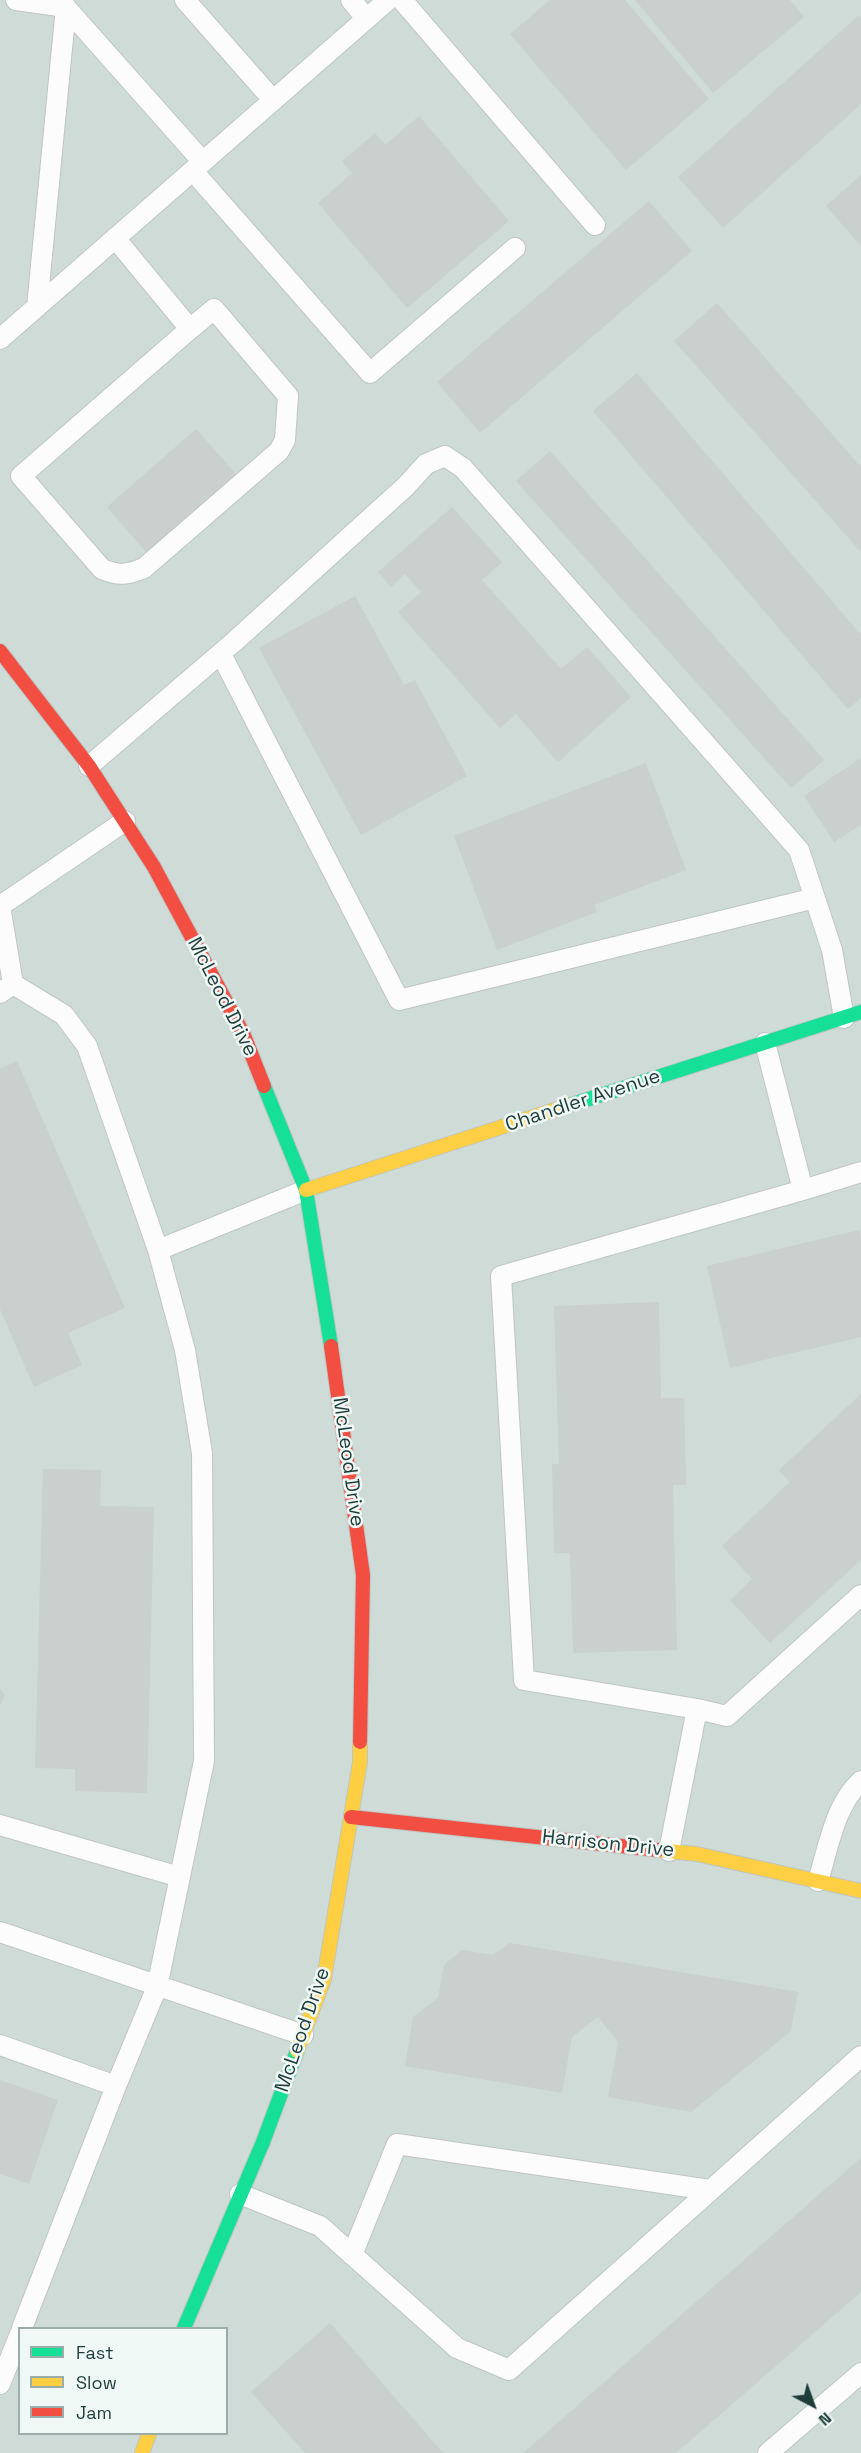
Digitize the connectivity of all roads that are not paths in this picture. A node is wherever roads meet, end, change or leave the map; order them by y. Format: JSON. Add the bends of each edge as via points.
{"nodes":[{"id":1,"x":16,"y":0,"type":"edge"},
{"id":2,"x":185,"y":0,"type":"edge"},
{"id":3,"x":351,"y":0,"type":"edge"},
{"id":4,"x":388,"y":0,"type":"edge"},
{"id":5,"x":402,"y":0,"type":"edge"},
{"id":6,"x":62,"y":4,"type":"edge"},
{"id":7,"x":366,"y":18,"type":"junction"},
{"id":8,"x":273,"y":100,"type":"junction"},
{"id":9,"x":198,"y":166,"type":"junction"},
{"id":10,"x":595,"y":225,"type":"dead end"},
{"id":11,"x":115,"y":238,"type":"junction"},
{"id":12,"x":515,"y":248,"type":"dead end"},
{"id":13,"x":37,"y":307,"type":"junction"},
{"id":14,"x":190,"y":329,"type":"junction"},
{"id":15,"x":0,"y":339,"type":"edge"},
{"id":16,"x":0,"y":651,"type":"edge"},
{"id":17,"x":221,"y":654,"type":"junction"},
{"id":18,"x":89,"y":766,"type":"junction"},
{"id":19,"x":124,"y":820,"type":"junction"},
{"id":20,"x":815,"y":898,"type":"junction"},
{"id":21,"x":0,"y":906,"type":"edge"},
{"id":22,"x":6,"y":988,"type":"edge"},
{"id":23,"x":853,"y":1015,"type":"edge"},
{"id":24,"x":765,"y":1043,"type":"junction"},
{"id":25,"x":861,"y":1173,"type":"edge"},
{"id":26,"x":306,"y":1190,"type":"junction"},
{"id":27,"x":803,"y":1190,"type":"junction"},
{"id":28,"x":158,"y":1250,"type":"junction"},
{"id":29,"x":861,"y":1595,"type":"edge"},
{"id":30,"x":697,"y":1709,"type":"junction"},
{"id":31,"x":861,"y":1781,"type":"edge"},
{"id":32,"x":351,"y":1817,"type":"junction"},
{"id":33,"x":0,"y":1825,"type":"edge"},
{"id":34,"x":669,"y":1851,"type":"junction"},
{"id":35,"x":180,"y":1877,"type":"junction"},
{"id":36,"x":818,"y":1881,"type":"junction"},
{"id":37,"x":861,"y":1890,"type":"edge"},
{"id":38,"x":0,"y":1932,"type":"edge"},
{"id":39,"x":157,"y":1987,"type":"junction"},
{"id":40,"x":303,"y":2035,"type":"junction"},
{"id":41,"x":0,"y":2045,"type":"edge"},
{"id":42,"x":861,"y":2056,"type":"edge"},
{"id":43,"x":116,"y":2086,"type":"junction"},
{"id":44,"x":710,"y":2190,"type":"junction"},
{"id":45,"x":240,"y":2194,"type":"junction"},
{"id":46,"x":352,"y":2254,"type":"junction"},
{"id":47,"x":22,"y":2327,"type":"edge"},
{"id":48,"x":184,"y":2327,"type":"edge"},
{"id":49,"x":18,"y":2339,"type":"edge"},
{"id":50,"x":861,"y":2373,"type":"edge"},
{"id":51,"x":0,"y":2384,"type":"edge"},
{"id":52,"x":148,"y":2435,"type":"edge"},
{"id":53,"x":142,"y":2453,"type":"edge"},
{"id":54,"x":768,"y":2453,"type":"edge"}],
"edges":[{"from":1,"to":6,"type":"lane"},
{"from":2,"to":8,"type":"lane"},
{"from":3,"to":7,"type":"lane"},
{"from":4,"to":7,"type":"lane"},
{"from":5,"to":10,"type":"lane"},
{"from":6,"to":9,"type":"lane"},
{"from":6,"to":13,"type":"lane"},
{"from":7,"to":8,"type":"lane"},
{"from":8,"to":9,"type":"lane"},
{"from":9,"to":11,"type":"lane"},
{"from":9,"to":12,"type":"lane","via":[[370,373]]},
{"from":11,"to":13,"type":"lane"},
{"from":11,"to":14,"type":"lane"},
{"from":13,"to":15,"type":"lane"},
{"from":14,"to":14,"type":"lane","via":[[21,476],[102,569],[115,574],[126,575],[144,568],[279,451],[285,440],[288,396],[214,309]]},
{"from":16,"to":18,"type":"street","name":"McLeod Drive"},
{"from":17,"to":18,"type":"lane"},
{"from":17,"to":20,"type":"lane","via":[[399,1000]]},
{"from":17,"to":20,"type":"lane","via":[[426,464],[445,456],[463,468],[799,850]]},
{"from":18,"to":19,"type":"street","name":"McLeod Drive"},
{"from":19,"to":21,"type":"lane"},
{"from":19,"to":26,"type":"street","name":"McLeod Drive","via":[[154,867],[243,1033]]},
{"from":20,"to":23,"type":"lane"},
{"from":21,"to":22,"type":"lane"},
{"from":22,"to":28,"type":"lane","via":[[64,1015],[87,1046]]},
{"from":23,"to":24,"type":"street","name":"Chandler Avenue"},
{"from":24,"to":26,"type":"street","name":"Chandler Avenue"},
{"from":24,"to":27,"type":"lane"},
{"from":25,"to":27,"type":"lane"},
{"from":26,"to":28,"type":"lane"},
{"from":26,"to":32,"type":"street","name":"McLeod Drive","via":[[339,1392],[363,1575],[360,1762]]},
{"from":27,"to":30,"type":"lane","via":[[501,1276],[524,1680]]},
{"from":28,"to":35,"type":"lane","via":[[185,1350],[202,1453],[204,1761]]},
{"from":29,"to":30,"type":"lane","via":[[727,1716]]},
{"from":30,"to":34,"type":"lane"},
{"from":31,"to":36,"type":"lane","via":[[852,1788],[837,1820]]},
{"from":32,"to":34,"type":"street","name":"Harrison Drive"},
{"from":32,"to":40,"type":"street","name":"McLeod Drive","via":[[324,1979]]},
{"from":33,"to":35,"type":"lane"},
{"from":34,"to":36,"type":"street","name":"Harrison Drive"},
{"from":35,"to":39,"type":"lane"},
{"from":36,"to":37,"type":"street","name":"Harrison Drive"},
{"from":38,"to":39,"type":"lane"},
{"from":39,"to":40,"type":"lane"},
{"from":39,"to":43,"type":"lane"},
{"from":40,"to":45,"type":"street","name":"McLeod Drive"},
{"from":41,"to":43,"type":"lane"},
{"from":42,"to":44,"type":"lane"},
{"from":43,"to":47,"type":"lane"},
{"from":44,"to":46,"type":"lane","via":[[398,2144]]},
{"from":44,"to":46,"type":"lane","via":[[509,2370],[457,2348]]},
{"from":45,"to":46,"type":"lane","via":[[320,2226]]},
{"from":45,"to":48,"type":"street","name":"McLeod Drive"},
{"from":49,"to":51,"type":"lane"},
{"from":50,"to":54,"type":"lane"},
{"from":52,"to":53,"type":"street"}]}
